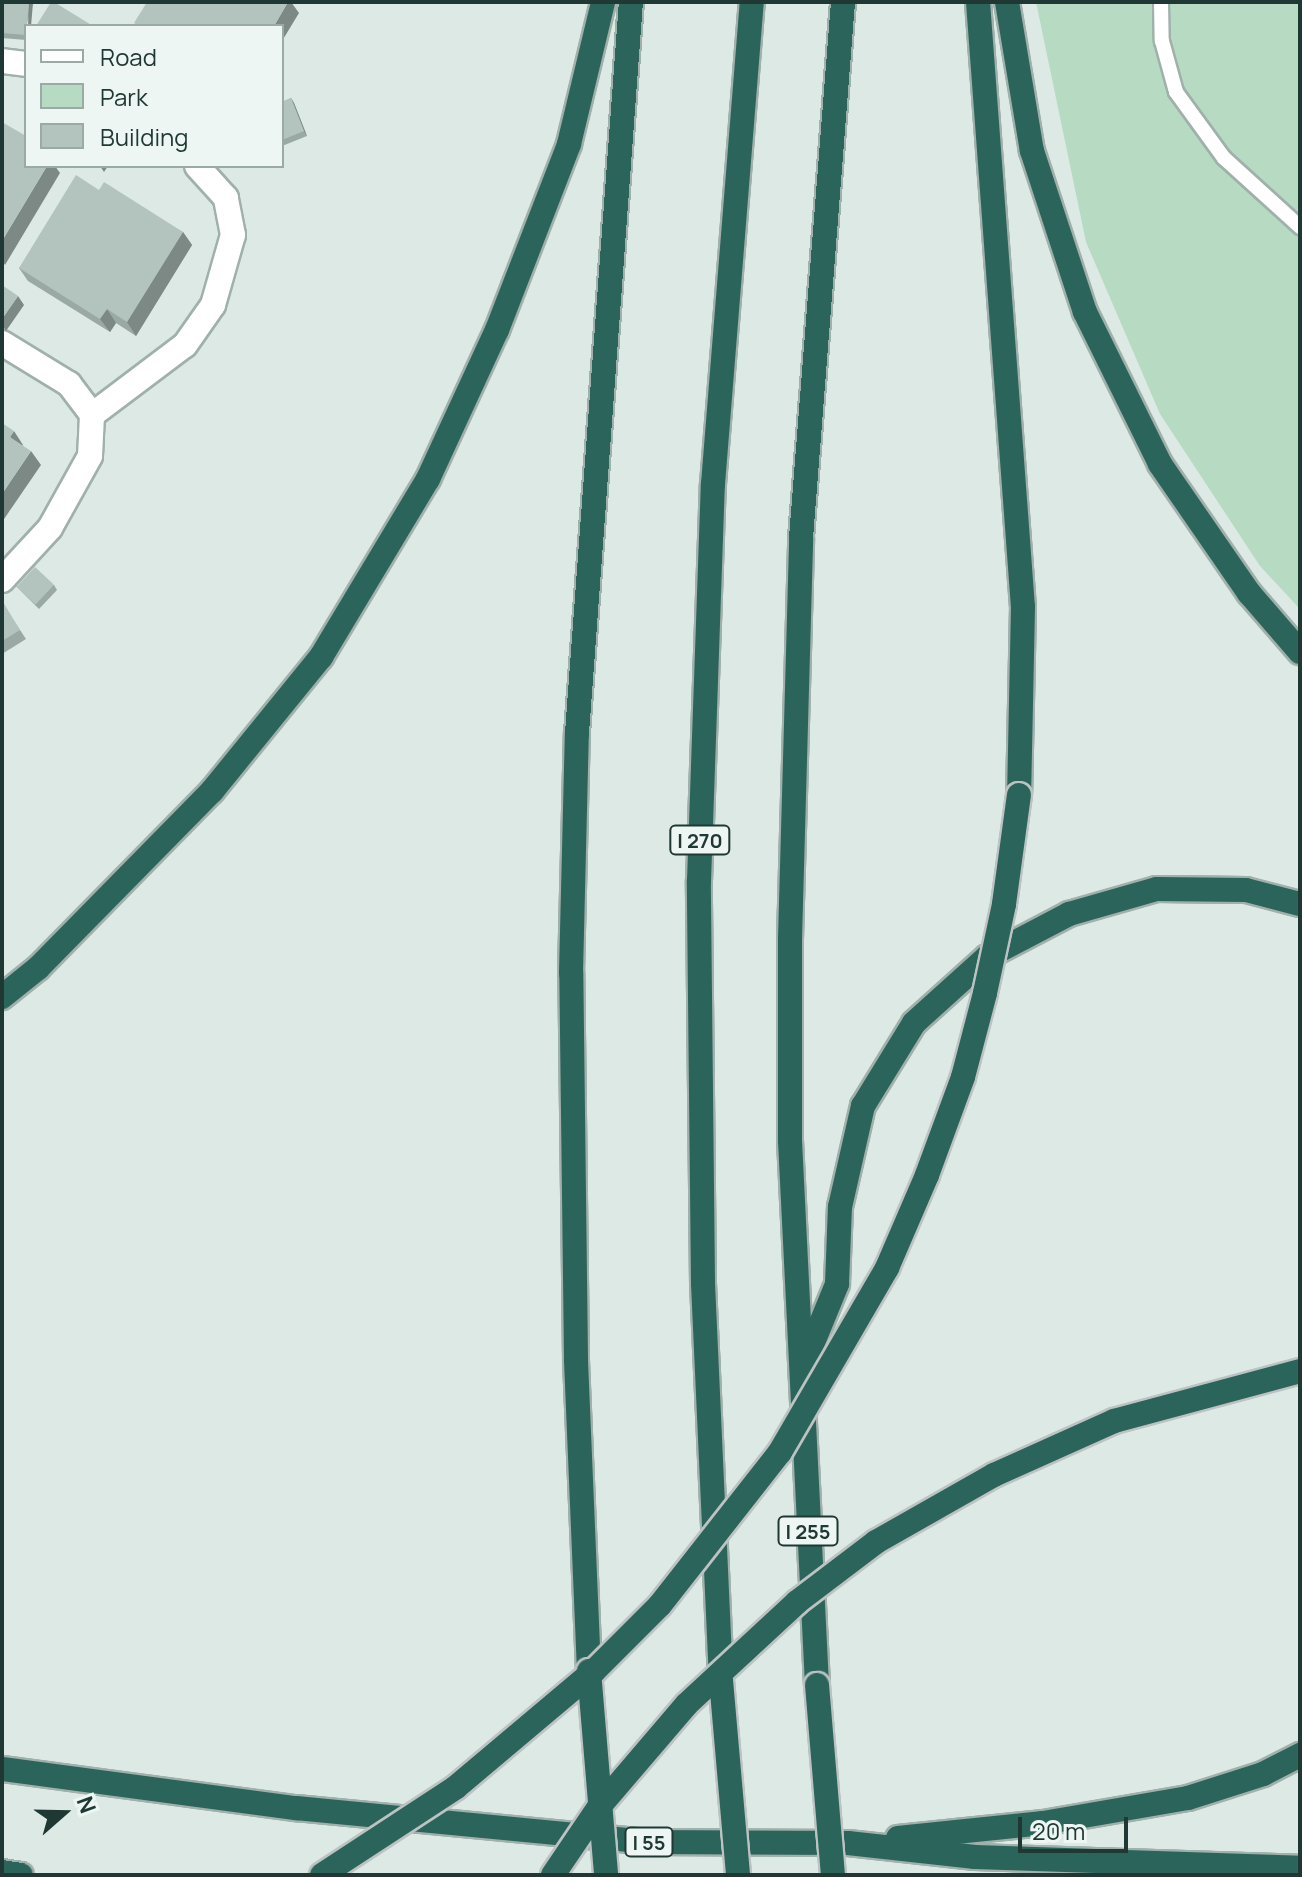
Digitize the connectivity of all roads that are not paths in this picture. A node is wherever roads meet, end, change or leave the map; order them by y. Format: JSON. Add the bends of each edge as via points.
{"nodes":[{"id":1,"x":603,"y":2,"type":"edge"},
{"id":2,"x":631,"y":2,"type":"edge"},
{"id":3,"x":752,"y":2,"type":"edge"},
{"id":4,"x":843,"y":2,"type":"edge"},
{"id":5,"x":978,"y":2,"type":"edge"},
{"id":6,"x":1007,"y":2,"type":"edge"},
{"id":7,"x":1161,"y":2,"type":"edge"},
{"id":8,"x":2,"y":61,"type":"edge"},
{"id":9,"x":24,"y":64,"type":"edge"},
{"id":10,"x":199,"y":168,"type":"edge"},
{"id":11,"x":1300,"y":227,"type":"edge"},
{"id":12,"x":2,"y":343,"type":"edge"},
{"id":13,"x":92,"y":415,"type":"junction"},
{"id":14,"x":2,"y":580,"type":"edge"},
{"id":15,"x":1300,"y":652,"type":"edge"},
{"id":16,"x":1300,"y":904,"type":"edge"},
{"id":17,"x":2,"y":997,"type":"edge"},
{"id":18,"x":1300,"y":1371,"type":"edge"},
{"id":19,"x":799,"y":1376,"type":"junction"},
{"id":20,"x":1300,"y":1755,"type":"edge"},
{"id":21,"x":2,"y":1769,"type":"edge"},
{"id":22,"x":848,"y":1843,"type":"junction"},
{"id":23,"x":1300,"y":1868,"type":"edge"},
{"id":24,"x":2,"y":1872,"type":"edge"},
{"id":25,"x":21,"y":1875,"type":"edge"},
{"id":26,"x":322,"y":1875,"type":"edge"},
{"id":27,"x":553,"y":1875,"type":"edge"},
{"id":28,"x":606,"y":1875,"type":"edge"},
{"id":29,"x":738,"y":1875,"type":"edge"},
{"id":30,"x":833,"y":1875,"type":"edge"}],
"edges":[{"from":1,"to":17,"type":"highway","via":[[569,144],[497,330],[428,479],[321,657],[212,791],[38,968]]},
{"from":2,"to":28,"type":"highway","bridge":true,"via":[[577,733],[573,1142],[589,1671]]},
{"from":3,"to":29,"type":"highway","number":"I 270","bridge":true,"via":[[713,484],[699,881],[703,1283],[721,1680]]},
{"from":4,"to":19,"type":"highway","via":[[812,343],[793,740],[790,1124]]},
{"from":5,"to":26,"type":"highway","bridge":true,"via":[[1023,607],[1019,795],[985,993],[932,1161],[887,1268],[780,1452],[660,1605],[594,1671],[455,1788]]},
{"from":6,"to":15,"type":"highway","via":[[1032,151],[1085,312],[1160,464],[1249,593]]},
{"from":7,"to":11,"type":"lane","via":[[1162,41],[1176,92],[1224,158]]},
{"from":8,"to":9,"type":"street"},
{"from":10,"to":13,"type":"street","via":[[226,198],[233,235],[213,305],[185,345]]},
{"from":12,"to":13,"type":"street","via":[[69,384]]},
{"from":13,"to":14,"type":"street","via":[[90,456],[50,528]]},
{"from":16,"to":19,"type":"highway","via":[[1246,890],[1157,889],[1069,914],[987,957],[914,1023],[863,1106],[840,1207],[837,1284]]},
{"from":18,"to":27,"type":"highway","bridge":true,"via":[[1114,1421],[994,1475],[876,1542],[797,1602],[687,1704],[599,1807]]},
{"from":19,"to":30,"type":"highway","number":"I 255","bridge":true},
{"from":20,"to":22,"type":"highway","via":[[1263,1774],[1188,1798],[1114,1813]]},
{"from":21,"to":22,"type":"highway","number":"I 55","via":[[296,1808],[647,1842]]},
{"from":22,"to":23,"type":"highway","number":"I 55","via":[[975,1857]]},
{"from":24,"to":25,"type":"highway"}]}
